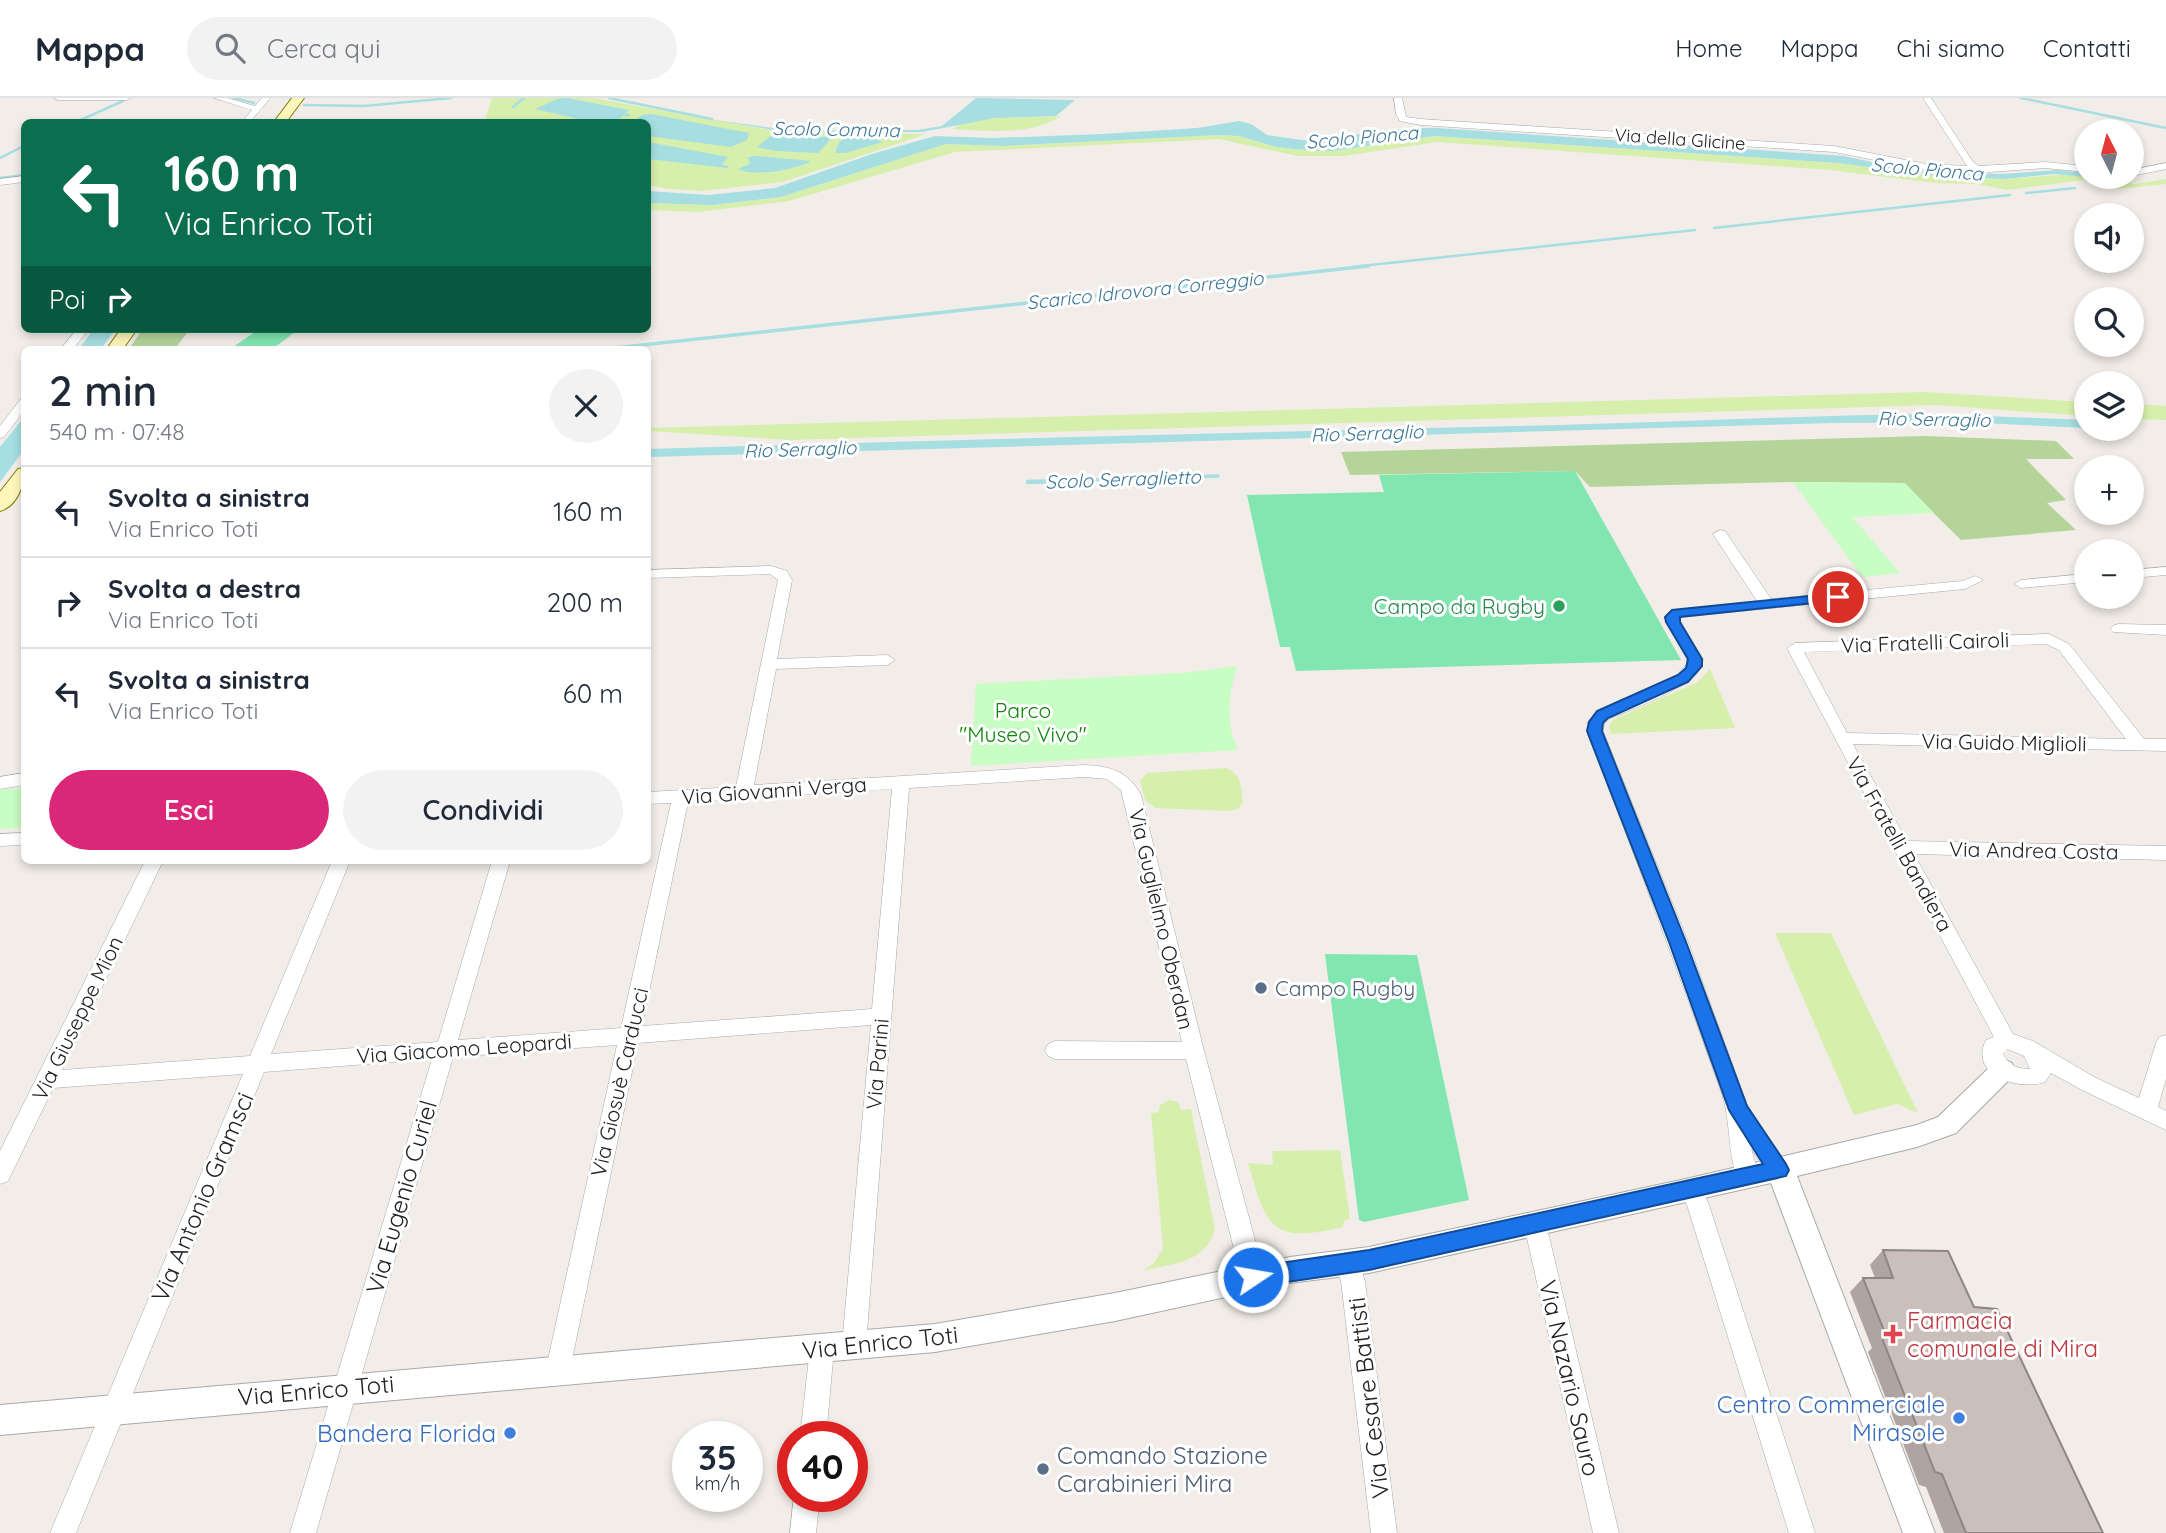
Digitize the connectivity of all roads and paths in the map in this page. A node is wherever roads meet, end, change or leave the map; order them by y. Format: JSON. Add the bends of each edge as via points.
{"nodes":[{"id":1,"x":58,"y":98,"type":"edge"},
{"id":2,"x":127,"y":98,"type":"edge"},
{"id":3,"x":218,"y":98,"type":"edge"},
{"id":4,"x":266,"y":98,"type":"edge"},
{"id":5,"x":298,"y":98,"type":"edge"},
{"id":6,"x":1398,"y":98,"type":"edge"},
{"id":7,"x":1927,"y":98,"type":"edge"},
{"id":8,"x":257,"y":109,"type":"junction"},
{"id":9,"x":249,"y":119,"type":"edge"},
{"id":10,"x":282,"y":119,"type":"edge"},
{"id":11,"x":2166,"y":166,"type":"edge"},
{"id":12,"x":2074,"y":168,"type":"edge"},
{"id":13,"x":1977,"y":169,"type":"junction"},
{"id":14,"x":2144,"y":171,"type":"edge"},
{"id":15,"x":21,"y":179,"type":"edge"},
{"id":16,"x":0,"y":182,"type":"edge"},
{"id":17,"x":21,"y":407,"type":"edge"},
{"id":18,"x":0,"y":434,"type":"edge"},
{"id":19,"x":21,"y":477,"type":"edge"},
{"id":20,"x":0,"y":505,"type":"edge"},
{"id":21,"x":1720,"y":534,"type":"dead end"},
{"id":22,"x":2166,"y":571,"type":"edge"},
{"id":23,"x":2144,"y":573,"type":"edge"},
{"id":24,"x":651,"y":574,"type":"edge"},
{"id":25,"x":2074,"y":579,"type":"edge"},
{"id":26,"x":1976,"y":580,"type":"dead end"},
{"id":27,"x":2021,"y":584,"type":"dead end"},
{"id":28,"x":1767,"y":604,"type":"junction"},
{"id":29,"x":2118,"y":629,"type":"dead end"},
{"id":30,"x":2166,"y":630,"type":"edge"},
{"id":31,"x":1795,"y":648,"type":"joint"},
{"id":32,"x":887,"y":660,"type":"dead end"},
{"id":33,"x":768,"y":664,"type":"junction"},
{"id":34,"x":1842,"y":738,"type":"junction"},
{"id":35,"x":2139,"y":744,"type":"junction"},
{"id":36,"x":2166,"y":745,"type":"edge"},
{"id":37,"x":21,"y":779,"type":"edge"},
{"id":38,"x":901,"y":782,"type":"junction"},
{"id":39,"x":0,"y":783,"type":"edge"},
{"id":40,"x":744,"y":791,"type":"junction"},
{"id":41,"x":681,"y":795,"type":"junction"},
{"id":42,"x":651,"y":798,"type":"edge"},
{"id":43,"x":21,"y":839,"type":"edge"},
{"id":44,"x":0,"y":840,"type":"edge"},
{"id":45,"x":1902,"y":847,"type":"junction"},
{"id":46,"x":2166,"y":853,"type":"edge"},
{"id":47,"x":153,"y":864,"type":"edge"},
{"id":48,"x":340,"y":864,"type":"edge"},
{"id":49,"x":500,"y":864,"type":"edge"},
{"id":50,"x":881,"y":1016,"type":"junction"},
{"id":51,"x":632,"y":1035,"type":"junction"},
{"id":52,"x":2007,"y":1041,"type":"junction"},
{"id":53,"x":2166,"y":1043,"type":"edge"},
{"id":54,"x":445,"y":1050,"type":"junction"},
{"id":55,"x":1055,"y":1050,"type":"dead end"},
{"id":56,"x":1194,"y":1051,"type":"junction"},
{"id":57,"x":2034,"y":1052,"type":"junction"},
{"id":58,"x":258,"y":1064,"type":"junction"},
{"id":59,"x":2003,"y":1070,"type":"junction"},
{"id":60,"x":48,"y":1080,"type":"junction"},
{"id":61,"x":1738,"y":1110,"type":"junction"},
{"id":62,"x":2146,"y":1111,"type":"junction"},
{"id":63,"x":2166,"y":1121,"type":"edge"},
{"id":64,"x":1779,"y":1170,"type":"junction"},
{"id":65,"x":0,"y":1174,"type":"edge"},
{"id":66,"x":1748,"y":1177,"type":"junction"},
{"id":67,"x":1690,"y":1190,"type":"junction"},
{"id":68,"x":1532,"y":1225,"type":"junction"},
{"id":69,"x":1348,"y":1264,"type":"junction"},
{"id":70,"x":1253,"y":1277,"type":"junction"},
{"id":71,"x":854,"y":1345,"type":"junction"},
{"id":72,"x":822,"y":1349,"type":"junction"},
{"id":73,"x":558,"y":1369,"type":"junction"},
{"id":74,"x":345,"y":1387,"type":"junction"},
{"id":75,"x":115,"y":1408,"type":"junction"},
{"id":76,"x":0,"y":1420,"type":"edge"},
{"id":77,"x":815,"y":1421,"type":"edge"},
{"id":78,"x":805,"y":1512,"type":"edge"},
{"id":79,"x":63,"y":1533,"type":"edge"},
{"id":80,"x":303,"y":1533,"type":"edge"},
{"id":81,"x":803,"y":1533,"type":"edge"},
{"id":82,"x":1384,"y":1533,"type":"edge"},
{"id":83,"x":1606,"y":1533,"type":"edge"},
{"id":84,"x":1802,"y":1533,"type":"edge"},
{"id":85,"x":1919,"y":1533,"type":"edge"}],
"edges":[{"from":1,"to":2,"type":"street"},
{"from":3,"to":8,"type":"street"},
{"from":4,"to":8,"type":"street"},
{"from":5,"to":10,"type":"main road"},
{"from":6,"to":13,"type":"street","name":"Via della Glicine","via":[[1403,119],[1420,122],[1834,149],[1910,166]]},
{"from":7,"to":13,"type":"street"},
{"from":8,"to":9,"type":"street"},
{"from":11,"to":14,"type":"street"},
{"from":12,"to":13,"type":"street","name":"Via della Glicine"},
{"from":15,"to":16,"type":"street"},
{"from":17,"to":18,"type":"street"},
{"from":19,"to":20,"type":"main road"},
{"from":21,"to":28,"type":"street"},
{"from":22,"to":23,"type":"street"},
{"from":24,"to":33,"type":"street","via":[[771,570],[782,574],[785,580]]},
{"from":25,"to":27,"type":"street"},
{"from":26,"to":28,"type":"street","via":[[1965,585]]},
{"from":28,"to":61,"type":"street","via":[[1676,613],[1673,622],[1695,666],[1683,678],[1603,715],[1595,731]]},
{"from":29,"to":30,"type":"street"},
{"from":31,"to":34,"type":"street","name":"Via Fratelli Bandiera"},
{"from":31,"to":35,"type":"street","name":"Via Fratelli Cairoli","via":[[2054,641],[2064,647]]},
{"from":32,"to":33,"type":"street"},
{"from":33,"to":40,"type":"street"},
{"from":34,"to":35,"type":"street","name":"Via Guido Miglioli"},
{"from":34,"to":45,"type":"street","name":"Via Fratelli Bandiera"},
{"from":35,"to":36,"type":"street","name":"Via Guido Miglioli"},
{"from":37,"to":39,"type":"street"},
{"from":38,"to":40,"type":"street","name":"Via Giovanni Verga"},
{"from":38,"to":50,"type":"street","name":"Via Parini"},
{"from":38,"to":56,"type":"street","name":"Via Guglielmo Oberdan","via":[[1101,771],[1123,779],[1132,795]]},
{"from":40,"to":41,"type":"street","name":"Via Giovanni Verga"},
{"from":41,"to":42,"type":"street","name":"Via Giovanni Verga"},
{"from":41,"to":51,"type":"street","name":"Via Giosuè Carducci"},
{"from":43,"to":44,"type":"street"},
{"from":45,"to":46,"type":"street","name":"Via Andrea Costa"},
{"from":45,"to":52,"type":"street","name":"Via Fratelli Bandiera"},
{"from":47,"to":60,"type":"street","name":"Via Giuseppe Mion"},
{"from":48,"to":58,"type":"street","name":"Via Antonio Gramsci"},
{"from":49,"to":54,"type":"street","name":"Via Eugenio Curiel"},
{"from":50,"to":51,"type":"street","name":"Via Giacomo Leopardi"},
{"from":50,"to":71,"type":"street","name":"Via Parini"},
{"from":51,"to":54,"type":"street","name":"Via Giacomo Leopardi"},
{"from":51,"to":73,"type":"street","name":"Via Giosuè Carducci"},
{"from":52,"to":57,"type":"street"},
{"from":52,"to":59,"type":"street","via":[[1996,1043],[1992,1051]]},
{"from":53,"to":62,"type":"street"},
{"from":54,"to":58,"type":"street","name":"Via Giacomo Leopardi"},
{"from":54,"to":74,"type":"street","name":"Via Eugenio Curiel"},
{"from":55,"to":56,"type":"street"},
{"from":56,"to":70,"type":"street","name":"Via Guglielmo Oberdan"},
{"from":57,"to":59,"type":"street","via":[[2041,1063],[2038,1076],[2021,1078]]},
{"from":57,"to":62,"type":"street"},
{"from":58,"to":60,"type":"street","name":"Via Giacomo Leopardi"},
{"from":58,"to":75,"type":"street","name":"Via Antonio Gramsci"},
{"from":59,"to":64,"type":"street","name":"Via Enrico Toti","via":[[1947,1125]]},
{"from":60,"to":65,"type":"street","name":"Via Giuseppe Mion"},
{"from":61,"to":64,"type":"street"},
{"from":61,"to":66,"type":"street","via":[[1741,1156]]},
{"from":62,"to":63,"type":"street"},
{"from":64,"to":66,"type":"street","name":"Via Enrico Toti"},
{"from":64,"to":85,"type":"street"},
{"from":66,"to":67,"type":"street","name":"Via Enrico Toti"},
{"from":67,"to":68,"type":"street","name":"Via Enrico Toti"},
{"from":67,"to":84,"type":"street"},
{"from":68,"to":69,"type":"street","name":"Via Enrico Toti"},
{"from":68,"to":83,"type":"street","name":"Via Nazario Sauro"},
{"from":69,"to":70,"type":"street","name":"Via Enrico Toti"},
{"from":69,"to":82,"type":"street","name":"Via Cesare Battisti"},
{"from":70,"to":71,"type":"street","name":"Via Enrico Toti","via":[[1028,1323]]},
{"from":71,"to":72,"type":"street","name":"Via Enrico Toti"},
{"from":72,"to":73,"type":"street","name":"Via Enrico Toti"},
{"from":72,"to":77,"type":"street"},
{"from":73,"to":74,"type":"street","name":"Via Enrico Toti"},
{"from":74,"to":75,"type":"street","name":"Via Enrico Toti"},
{"from":74,"to":80,"type":"street","name":"Via Eugenio Curiel"},
{"from":75,"to":76,"type":"street","name":"Via Enrico Toti"},
{"from":75,"to":79,"type":"street","name":"Via Antonio Gramsci"},
{"from":78,"to":81,"type":"street"}]}
